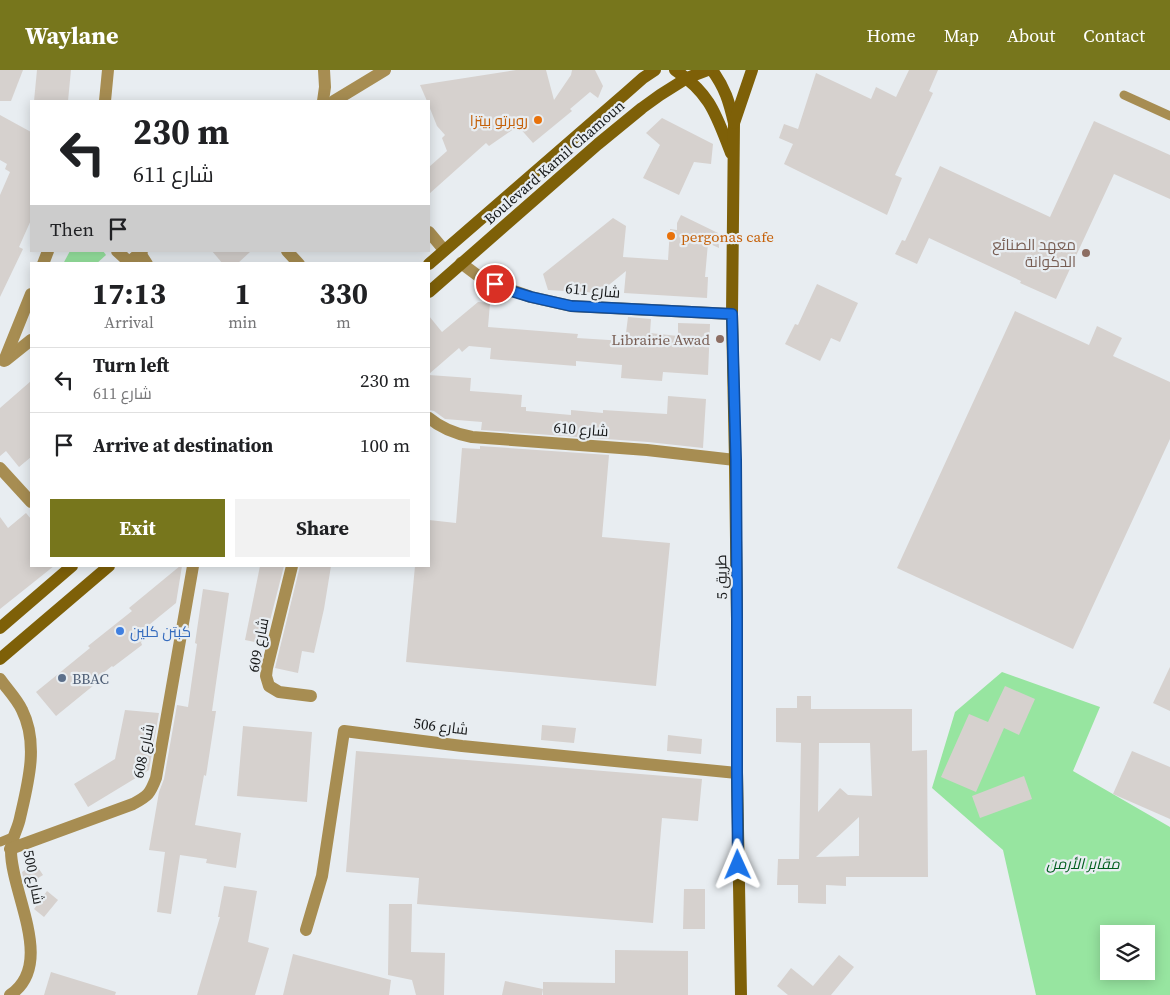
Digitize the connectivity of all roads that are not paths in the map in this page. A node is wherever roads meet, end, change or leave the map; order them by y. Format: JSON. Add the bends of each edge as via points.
{"nodes":[{"id":1,"x":108,"y":70,"type":"edge"},
{"id":2,"x":324,"y":70,"type":"edge"},
{"id":3,"x":385,"y":70,"type":"edge"},
{"id":4,"x":655,"y":70,"type":"edge"},
{"id":5,"x":675,"y":70,"type":"edge"},
{"id":6,"x":710,"y":70,"type":"edge"},
{"id":7,"x":752,"y":70,"type":"edge"},
{"id":8,"x":687,"y":78,"type":"junction"},
{"id":9,"x":1124,"y":95,"type":"dead end"},
{"id":10,"x":105,"y":100,"type":"edge"},
{"id":11,"x":323,"y":100,"type":"edge"},
{"id":12,"x":336,"y":100,"type":"edge"},
{"id":13,"x":1170,"y":116,"type":"edge"},
{"id":14,"x":734,"y":122,"type":"junction"},
{"id":15,"x":733,"y":158,"type":"junction"},
{"id":16,"x":430,"y":233,"type":"edge"},
{"id":17,"x":444,"y":250,"type":"junction"},
{"id":18,"x":118,"y":252,"type":"edge"},
{"id":19,"x":289,"y":252,"type":"edge"},
{"id":20,"x":143,"y":256,"type":"edge"},
{"id":21,"x":127,"y":262,"type":"edge"},
{"id":22,"x":130,"y":262,"type":"edge"},
{"id":23,"x":297,"y":262,"type":"edge"},
{"id":24,"x":430,"y":263,"type":"edge"},
{"id":25,"x":461,"y":263,"type":"junction"},
{"id":26,"x":430,"y":291,"type":"edge"},
{"id":27,"x":30,"y":296,"type":"edge"},
{"id":28,"x":732,"y":314,"type":"junction"},
{"id":29,"x":30,"y":341,"type":"edge"},
{"id":30,"x":2,"y":363,"type":"edge"},
{"id":31,"x":430,"y":419,"type":"edge"},
{"id":32,"x":736,"y":460,"type":"junction"},
{"id":33,"x":0,"y":468,"type":"edge"},
{"id":34,"x":30,"y":501,"type":"edge"},
{"id":35,"x":71,"y":567,"type":"edge"},
{"id":36,"x":108,"y":567,"type":"edge"},
{"id":37,"x":193,"y":567,"type":"edge"},
{"id":38,"x":292,"y":567,"type":"edge"},
{"id":39,"x":0,"y":628,"type":"edge"},
{"id":40,"x":0,"y":659,"type":"edge"},
{"id":41,"x":0,"y":679,"type":"edge"},
{"id":42,"x":311,"y":696,"type":"dead end"},
{"id":43,"x":737,"y":772,"type":"junction"},
{"id":44,"x":5,"y":845,"type":"edge"},
{"id":45,"x":306,"y":930,"type":"dead end"},
{"id":46,"x":10,"y":995,"type":"edge"},
{"id":47,"x":741,"y":995,"type":"edge"}],
"edges":[{"from":1,"to":10,"type":"street"},
{"from":2,"to":11,"type":"street"},
{"from":3,"to":12,"type":"street"},
{"from":4,"to":17,"type":"main road","name":"Boulevard Kamil Chamoun"},
{"from":5,"to":8,"type":"main road"},
{"from":6,"to":8,"type":"main road","name":"Boulevard Kamil Chamoun"},
{"from":6,"to":14,"type":"main road","via":[[727,96]]},
{"from":7,"to":14,"type":"main road"},
{"from":8,"to":15,"type":"main road","via":[[711,105]]},
{"from":8,"to":25,"type":"main road","name":"Boulevard Kamil Chamoun","via":[[642,108],[598,144]]},
{"from":9,"to":13,"type":"lane"},
{"from":14,"to":15,"type":"main road","name":"طريق 5"},
{"from":15,"to":28,"type":"main road","name":"طريق 5"},
{"from":16,"to":17,"type":"street"},
{"from":17,"to":24,"type":"main road","name":"Boulevard Kamil Chamoun"},
{"from":18,"to":21,"type":"street"},
{"from":19,"to":23,"type":"street"},
{"from":20,"to":22,"type":"street"},
{"from":25,"to":26,"type":"main road","name":"Boulevard Kamil Chamoun"},
{"from":25,"to":28,"type":"street","name":"شارع 611","via":[[481,278],[508,290],[571,306]]},
{"from":27,"to":30,"type":"street"},
{"from":28,"to":32,"type":"main road","name":"طريق 5"},
{"from":29,"to":30,"type":"street"},
{"from":31,"to":32,"type":"street","name":"شارع 610","via":[[454,433],[472,437]]},
{"from":32,"to":43,"type":"main road","name":"طريق 5"},
{"from":33,"to":34,"type":"street"},
{"from":35,"to":39,"type":"main road"},
{"from":36,"to":40,"type":"main road"},
{"from":37,"to":44,"type":"street","name":"شارع 608","via":[[152,789],[146,797],[133,804]]},
{"from":38,"to":42,"type":"street","name":"شارع 609","via":[[267,668],[267,681],[279,692]]},
{"from":41,"to":44,"type":"street","name":"شارع 500","via":[[28,722],[31,760],[19,821],[14,836]]},
{"from":43,"to":45,"type":"street","name":"شارع 506","via":[[462,746],[344,731],[322,876]]},
{"from":43,"to":47,"type":"main road","name":"طريق 5"},
{"from":44,"to":46,"type":"street","name":"شارع 500","via":[[31,952],[30,965],[22,984]]}]}
